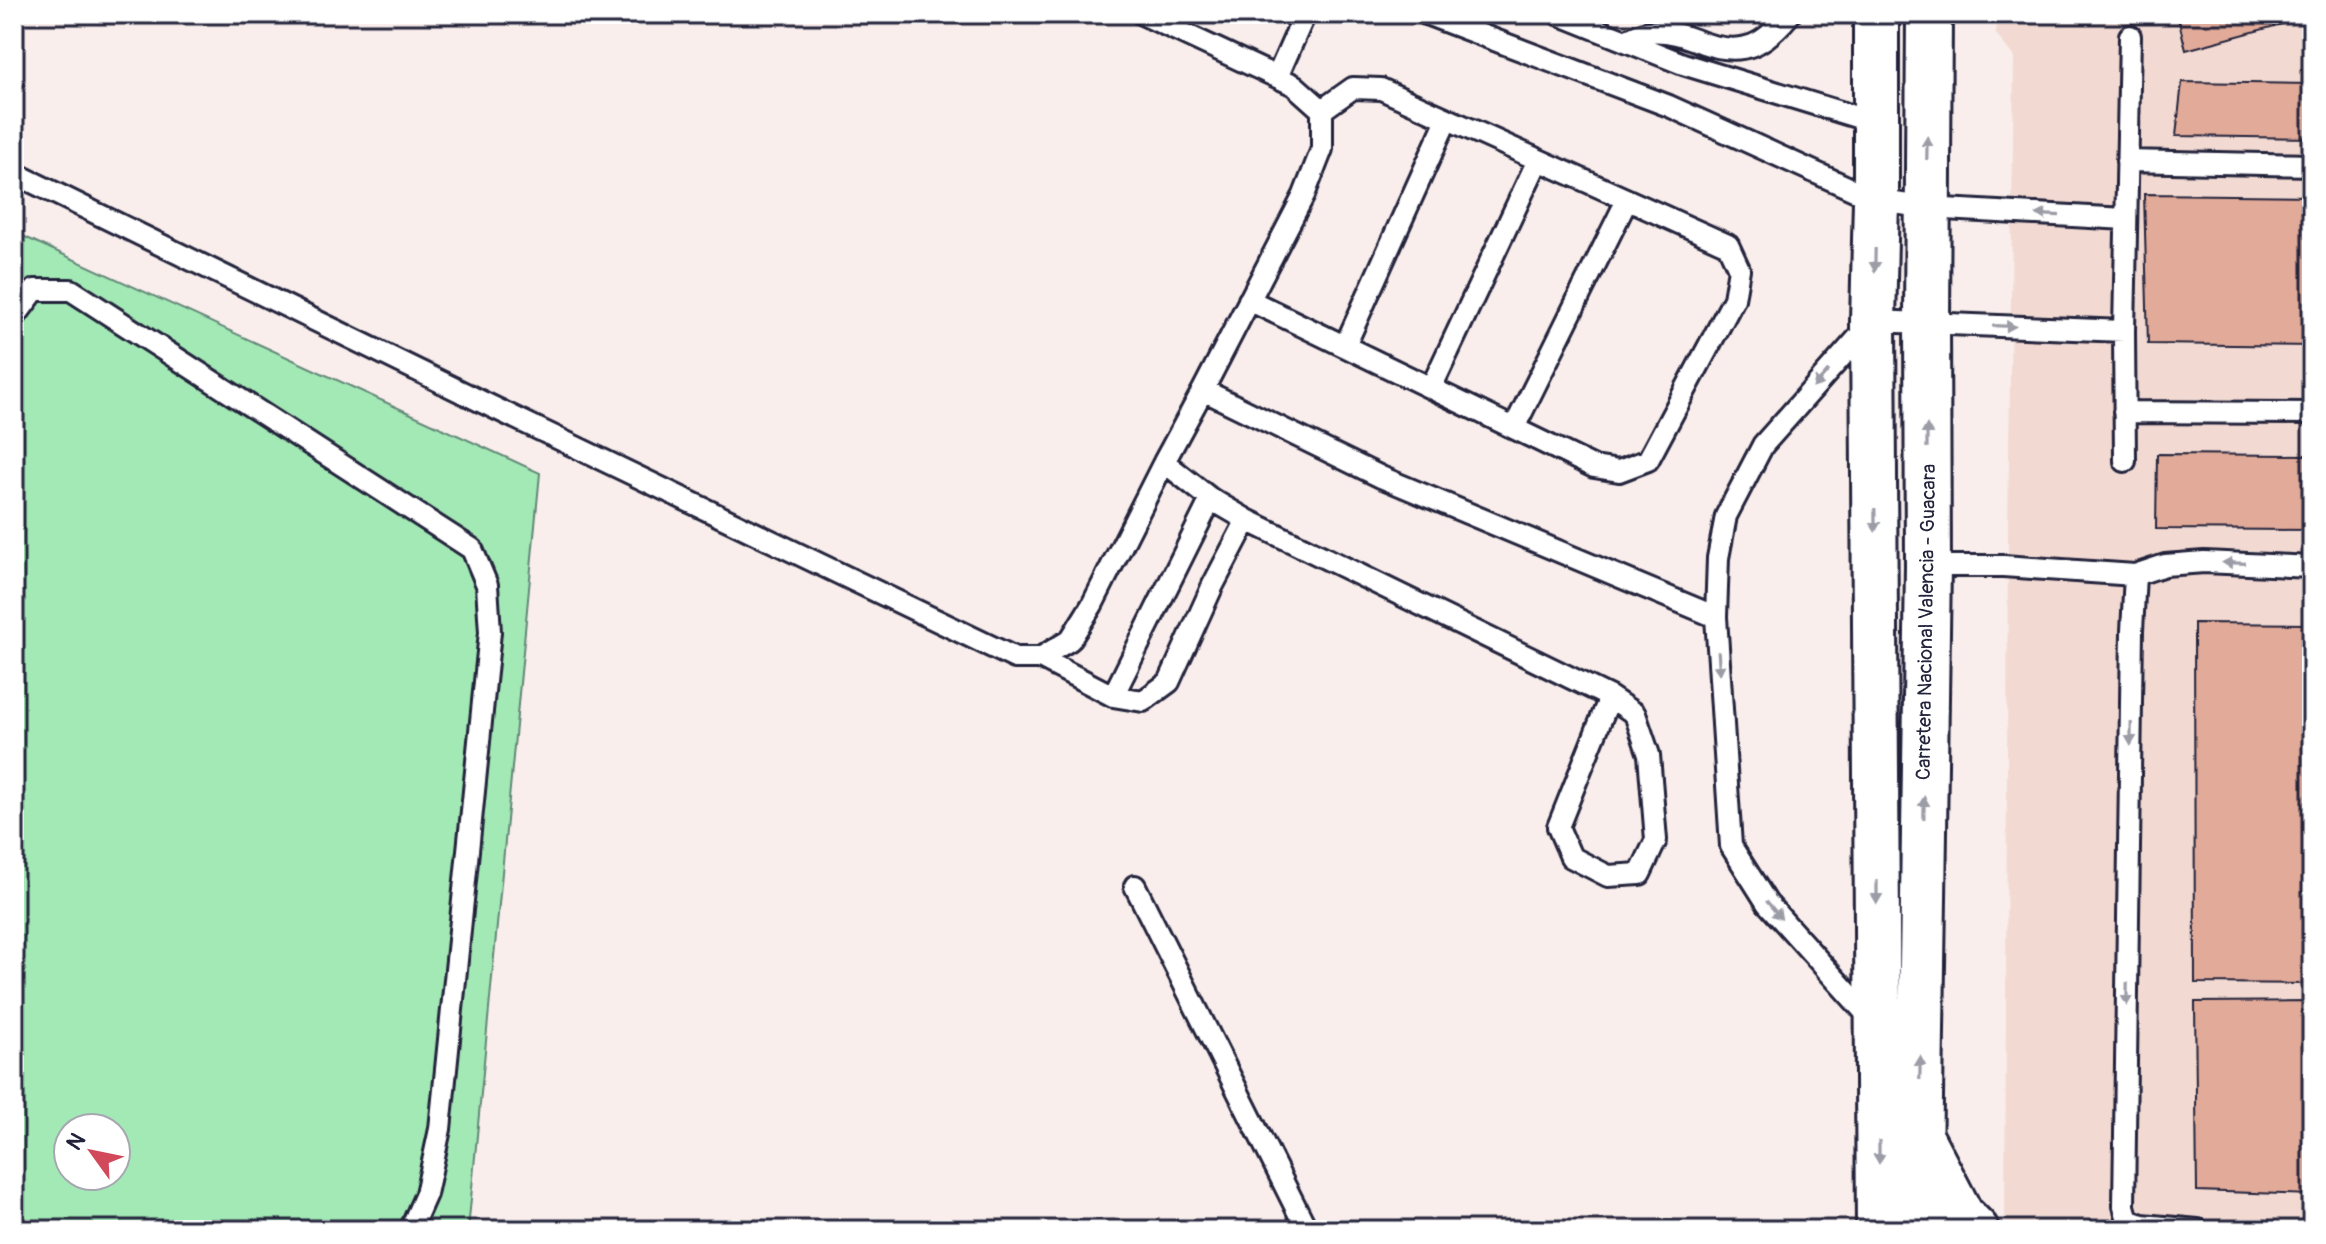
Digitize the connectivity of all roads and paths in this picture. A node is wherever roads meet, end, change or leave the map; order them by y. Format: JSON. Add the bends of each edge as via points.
{"nodes":[{"id":1,"x":1142,"y":14,"type":"edge"},
{"id":2,"x":1305,"y":14,"type":"edge"},
{"id":3,"x":1426,"y":14,"type":"edge"},
{"id":4,"x":1558,"y":14,"type":"edge"},
{"id":5,"x":1790,"y":14,"type":"edge"},
{"id":6,"x":1876,"y":14,"type":"edge"},
{"id":7,"x":1929,"y":14,"type":"edge"},
{"id":8,"x":2130,"y":36,"type":"dead end"},
{"id":9,"x":1625,"y":41,"type":"junction"},
{"id":10,"x":1277,"y":77,"type":"junction"},
{"id":11,"x":1322,"y":110,"type":"junction"},
{"id":12,"x":1447,"y":119,"type":"junction"},
{"id":13,"x":1876,"y":123,"type":"junction"},
{"id":14,"x":1538,"y":160,"type":"junction"},
{"id":15,"x":2127,"y":161,"type":"junction"},
{"id":16,"x":2312,"y":165,"type":"edge"},
{"id":17,"x":14,"y":173,"type":"edge"},
{"id":18,"x":1627,"y":200,"type":"junction"},
{"id":19,"x":1876,"y":200,"type":"junction"},
{"id":20,"x":1927,"y":208,"type":"junction"},
{"id":21,"x":2126,"y":219,"type":"junction"},
{"id":22,"x":1249,"y":300,"type":"junction"},
{"id":23,"x":14,"y":318,"type":"edge"},
{"id":24,"x":1873,"y":321,"type":"junction"},
{"id":25,"x":1927,"y":323,"type":"junction"},
{"id":26,"x":2124,"y":331,"type":"junction"},
{"id":27,"x":1345,"y":346,"type":"junction"},
{"id":28,"x":1431,"y":388,"type":"junction"},
{"id":29,"x":1203,"y":390,"type":"junction"},
{"id":30,"x":2124,"y":412,"type":"junction"},
{"id":31,"x":2312,"y":413,"type":"edge"},
{"id":32,"x":1514,"y":428,"type":"junction"},
{"id":33,"x":2125,"y":461,"type":"dead end"},
{"id":34,"x":1164,"y":462,"type":"junction"},
{"id":35,"x":1211,"y":499,"type":"junction"},
{"id":36,"x":1247,"y":520,"type":"junction"},
{"id":37,"x":1928,"y":566,"type":"junction"},
{"id":38,"x":2312,"y":567,"type":"edge"},
{"id":39,"x":2135,"y":575,"type":"junction"},
{"id":40,"x":1716,"y":617,"type":"junction"},
{"id":41,"x":1040,"y":658,"type":"junction"},
{"id":42,"x":1113,"y":696,"type":"junction"},
{"id":43,"x":1610,"y":697,"type":"junction"},
{"id":44,"x":1135,"y":886,"type":"dead end"},
{"id":45,"x":1878,"y":1026,"type":"junction"},
{"id":46,"x":1919,"y":1135,"type":"junction"},
{"id":47,"x":410,"y":1230,"type":"edge"},
{"id":48,"x":1307,"y":1230,"type":"edge"},
{"id":49,"x":1879,"y":1230,"type":"edge"},
{"id":50,"x":1918,"y":1230,"type":"edge"},
{"id":51,"x":1976,"y":1230,"type":"edge"},
{"id":52,"x":2198,"y":1230,"type":"edge"}],
"edges":[{"from":1,"to":10,"type":"lane"},
{"from":2,"to":10,"type":"lane"},
{"from":3,"to":19,"type":"lane","via":[[1669,106]]},
{"from":4,"to":9,"type":"lane"},
{"from":5,"to":9,"type":"lane","via":[[1773,35],[1741,50],[1676,33],[1646,32]]},
{"from":6,"to":13,"type":"main road"},
{"from":20,"to":7,"type":"main road","name":"Carretera Nacional Valencia - Guacara","one_way":true},
{"from":8,"to":15,"type":"lane"},
{"from":9,"to":13,"type":"lane"},
{"from":10,"to":11,"type":"lane"},
{"from":11,"to":12,"type":"lane","via":[[1353,88],[1381,89]]},
{"from":11,"to":22,"type":"lane","via":[[1322,149]]},
{"from":12,"to":14,"type":"lane"},
{"from":12,"to":27,"type":"lane"},
{"from":13,"to":19,"type":"main road"},
{"from":14,"to":18,"type":"lane"},
{"from":14,"to":28,"type":"lane"},
{"from":15,"to":16,"type":"lane"},
{"from":15,"to":21,"type":"lane"},
{"from":17,"to":41,"type":"lane","via":[[988,646],[1015,658]]},
{"from":18,"to":32,"type":"lane"},
{"from":18,"to":32,"type":"lane","via":[[1728,245],[1739,269],[1734,299],[1648,460],[1619,471],[1594,467]]},
{"from":19,"to":20,"type":"lane"},
{"from":19,"to":24,"type":"main road","one_way":true},
{"from":21,"to":20,"type":"lane","one_way":true},
{"from":20,"to":25,"type":"main road","name":"Carretera Nacional Valencia - Guacara"},
{"from":21,"to":26,"type":"lane"},
{"from":22,"to":27,"type":"lane"},
{"from":22,"to":29,"type":"lane"},
{"from":23,"to":47,"type":"lane","via":[[35,290],[71,290],[472,549],[487,585],[490,632],[440,1129],[426,1194]]},
{"from":24,"to":25,"type":"lane"},
{"from":24,"to":40,"type":"lane","one_way":true,"via":[[1763,445],[1726,516]]},
{"from":24,"to":45,"type":"main road","one_way":true},
{"from":25,"to":26,"type":"lane","one_way":true},
{"from":37,"to":25,"type":"main road","name":"Carretera Nacional Valencia - Guacara","one_way":true},
{"from":26,"to":30,"type":"lane"},
{"from":27,"to":28,"type":"lane"},
{"from":28,"to":32,"type":"lane"},
{"from":29,"to":34,"type":"lane"},
{"from":29,"to":40,"type":"lane","via":[[1381,477]]},
{"from":30,"to":31,"type":"lane"},
{"from":30,"to":33,"type":"lane"},
{"from":34,"to":35,"type":"lane"},
{"from":34,"to":41,"type":"lane","via":[[1070,640]]},
{"from":35,"to":36,"type":"lane"},
{"from":35,"to":42,"type":"lane"},
{"from":36,"to":42,"type":"lane","via":[[1169,682],[1143,701]]},
{"from":36,"to":43,"type":"lane"},
{"from":37,"to":39,"type":"lane"},
{"from":46,"to":37,"type":"main road","name":"Carretera Nacional Valencia - Guacara","one_way":true},
{"from":38,"to":39,"type":"lane","one_way":true,"via":[[2204,562],[2165,565]]},
{"from":39,"to":52,"type":"lane","one_way":true,"via":[[2124,1206],[2128,1220],[2142,1225]]},
{"from":40,"to":45,"type":"lane","one_way":true,"via":[[1731,846],[1767,903]]},
{"from":41,"to":42,"type":"lane"},
{"from":43,"to":43,"type":"lane","via":[[1635,714],[1649,755],[1656,840],[1640,874],[1608,876],[1571,857],[1558,827]]},
{"from":44,"to":48,"type":"lane"},
{"from":45,"to":49,"type":"main road","one_way":true},
{"from":46,"to":50,"type":"main road","name":"Carretera Nacional Valencia - Guacara"},
{"from":46,"to":51,"type":"main road","via":[[1961,1215]]}]}
